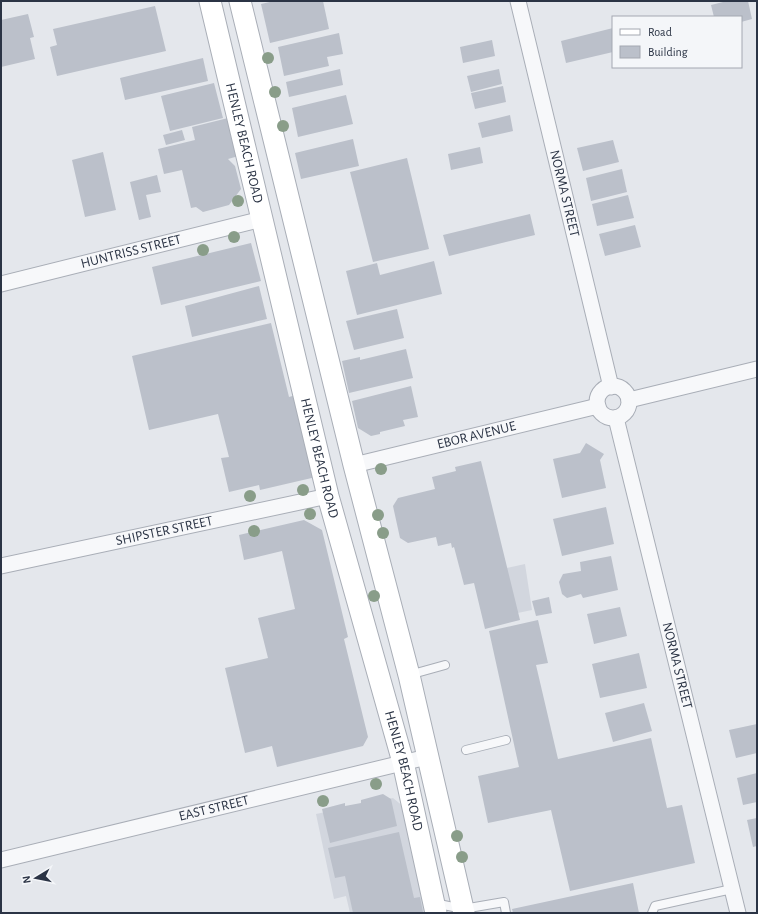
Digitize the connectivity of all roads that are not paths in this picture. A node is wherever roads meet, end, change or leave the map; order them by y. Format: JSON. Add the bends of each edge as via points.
{"nodes":[{"id":1,"x":210,"y":1,"type":"edge"},
{"id":2,"x":240,"y":1,"type":"edge"},
{"id":3,"x":518,"y":1,"type":"edge"},
{"id":4,"x":262,"y":219,"type":"junction"},
{"id":5,"x":1,"y":284,"type":"edge"},
{"id":6,"x":757,"y":368,"type":"edge"},
{"id":7,"x":611,"y":387,"type":"junction"},
{"id":8,"x":629,"y":400,"type":"junction"},
{"id":9,"x":598,"y":406,"type":"junction"},
{"id":10,"x":616,"y":418,"type":"junction"},
{"id":11,"x":354,"y":466,"type":"junction"},
{"id":12,"x":328,"y":496,"type":"junction"},
{"id":13,"x":1,"y":566,"type":"edge"},
{"id":14,"x":445,"y":665,"type":"dead end"},
{"id":15,"x":409,"y":675,"type":"junction"},
{"id":16,"x":506,"y":740,"type":"dead end"},
{"id":17,"x":466,"y":750,"type":"dead end"},
{"id":18,"x":427,"y":757,"type":"junction"},
{"id":19,"x":403,"y":762,"type":"junction"},
{"id":20,"x":1,"y":860,"type":"edge"},
{"id":21,"x":732,"y":889,"type":"junction"},
{"id":22,"x":435,"y":908,"type":"edge"},
{"id":23,"x":463,"y":911,"type":"edge"},
{"id":24,"x":506,"y":913,"type":"edge"},
{"id":25,"x":652,"y":913,"type":"edge"},
{"id":26,"x":738,"y":913,"type":"edge"}],
"edges":[{"from":1,"to":4,"type":"main road","name":"HENLEY BEACH ROAD"},
{"from":2,"to":11,"type":"main road","name":"HENLEY BEACH ROAD"},
{"from":3,"to":7,"type":"street","name":"NORMA STREET"},
{"from":4,"to":5,"type":"street","name":"HUNTRISS STREET"},
{"from":4,"to":12,"type":"main road","name":"HENLEY BEACH ROAD"},
{"from":6,"to":8,"type":"street"},
{"from":7,"to":8,"type":"street","via":[[623,390]]},
{"from":7,"to":9,"type":"street","via":[[600,394]]},
{"from":8,"to":10,"type":"street","via":[[626,412]]},
{"from":9,"to":10,"type":"street","via":[[604,415]]},
{"from":9,"to":11,"type":"street","name":"EBOR AVENUE"},
{"from":10,"to":21,"type":"street","name":"NORMA STREET"},
{"from":11,"to":15,"type":"main road","name":"HENLEY BEACH ROAD"},
{"from":12,"to":13,"type":"street","name":"SHIPSTER STREET"},
{"from":12,"to":19,"type":"main road","name":"HENLEY BEACH ROAD"},
{"from":14,"to":15,"type":"lane"},
{"from":15,"to":18,"type":"main road","name":"HENLEY BEACH ROAD"},
{"from":16,"to":17,"type":"lane"},
{"from":18,"to":19,"type":"street","name":"EAST STREET"},
{"from":18,"to":23,"type":"main road","name":"HENLEY BEACH ROAD"},
{"from":19,"to":20,"type":"street","name":"EAST STREET"},
{"from":19,"to":22,"type":"main road","name":"HENLEY BEACH ROAD"},
{"from":21,"to":25,"type":"lane","via":[[655,906]]},
{"from":21,"to":26,"type":"street","name":"NORMA STREET"},
{"from":22,"to":23,"type":"lane"},
{"from":23,"to":24,"type":"lane","via":[[504,902]]}]}
